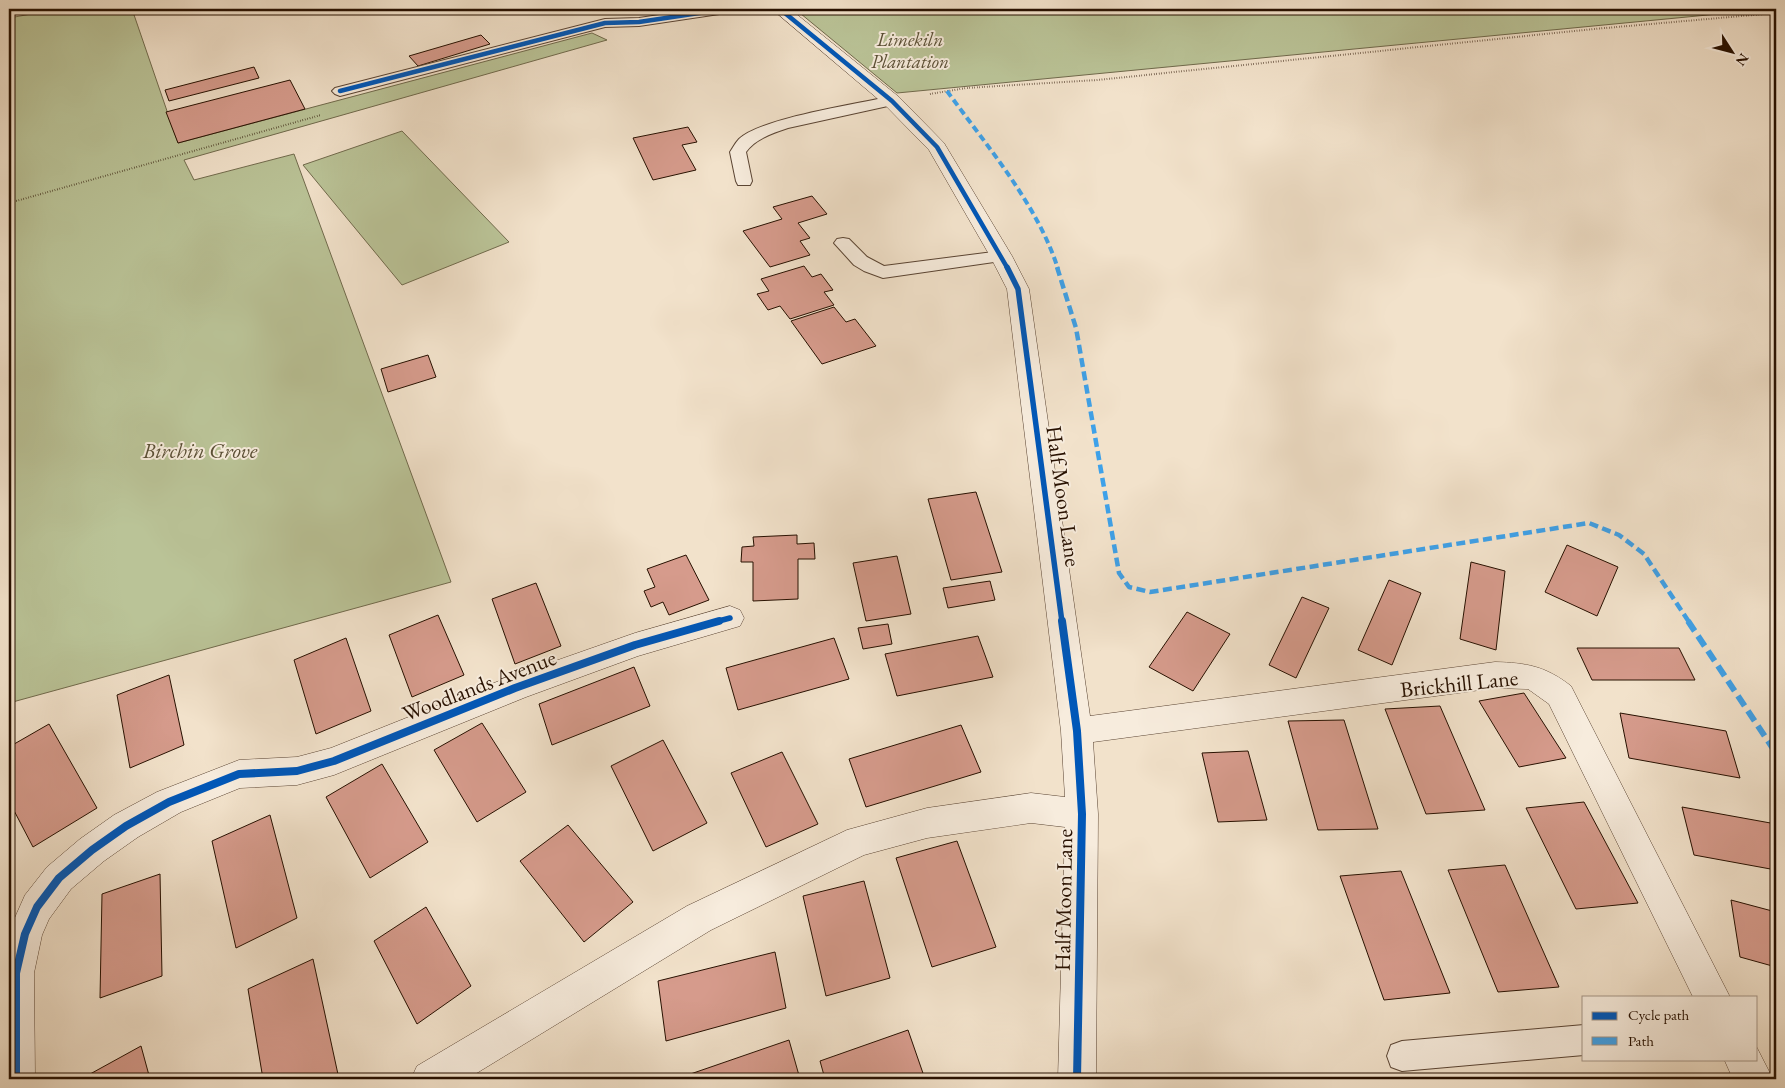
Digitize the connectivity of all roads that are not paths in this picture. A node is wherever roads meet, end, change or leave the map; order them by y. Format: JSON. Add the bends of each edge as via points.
{"nodes":[{"id":1,"x":726,"y":9,"type":"edge"},
{"id":2,"x":780,"y":9,"type":"edge"},
{"id":3,"x":340,"y":91,"type":"dead end"},
{"id":4,"x":892,"y":101,"type":"junction"},
{"id":5,"x":744,"y":181,"type":"dead end"},
{"id":6,"x":843,"y":243,"type":"dead end"},
{"id":7,"x":1001,"y":256,"type":"junction"},
{"id":8,"x":730,"y":618,"type":"dead end"},
{"id":9,"x":1077,"y":731,"type":"junction"},
{"id":10,"x":1082,"y":814,"type":"junction"},
{"id":11,"x":1711,"y":996,"type":"edge"},
{"id":12,"x":1582,"y":1040,"type":"edge"},
{"id":13,"x":1402,"y":1056,"type":"dead end"},
{"id":14,"x":1744,"y":1060,"type":"edge"},
{"id":15,"x":16,"y":1079,"type":"edge"},
{"id":16,"x":430,"y":1079,"type":"edge"},
{"id":17,"x":1076,"y":1079,"type":"edge"},
{"id":18,"x":1754,"y":1079,"type":"edge"}],
"edges":[{"from":1,"to":3,"type":"lane","via":[[639,22],[605,23]]},
{"from":2,"to":4,"type":"street","name":"Half Moon Lane"},
{"from":4,"to":5,"type":"lane","via":[[767,130],[745,142],[738,152]]},
{"from":4,"to":7,"type":"street","name":"Half Moon Lane","via":[[937,147]]},
{"from":6,"to":7,"type":"lane","via":[[858,261],[883,272]]},
{"from":7,"to":9,"type":"street","name":"Half Moon Lane","via":[[1018,289]]},
{"from":8,"to":15,"type":"street","name":"Woodlands Avenue","via":[[617,652],[516,688],[334,761],[297,771],[239,774],[169,802],[126,826],[59,878],[37,907],[25,934],[16,973]]},
{"from":9,"to":10,"type":"street","name":"Half Moon Lane"},
{"from":9,"to":11,"type":"street","name":"Brickhill Lane","via":[[1495,675],[1532,676],[1560,695]]},
{"from":10,"to":16,"type":"street","via":[[1031,808],[927,823],[859,841],[699,918]]},
{"from":10,"to":17,"type":"street","name":"Half Moon Lane"},
{"from":12,"to":13,"type":"lane"},
{"from":14,"to":18,"type":"street"}]}
